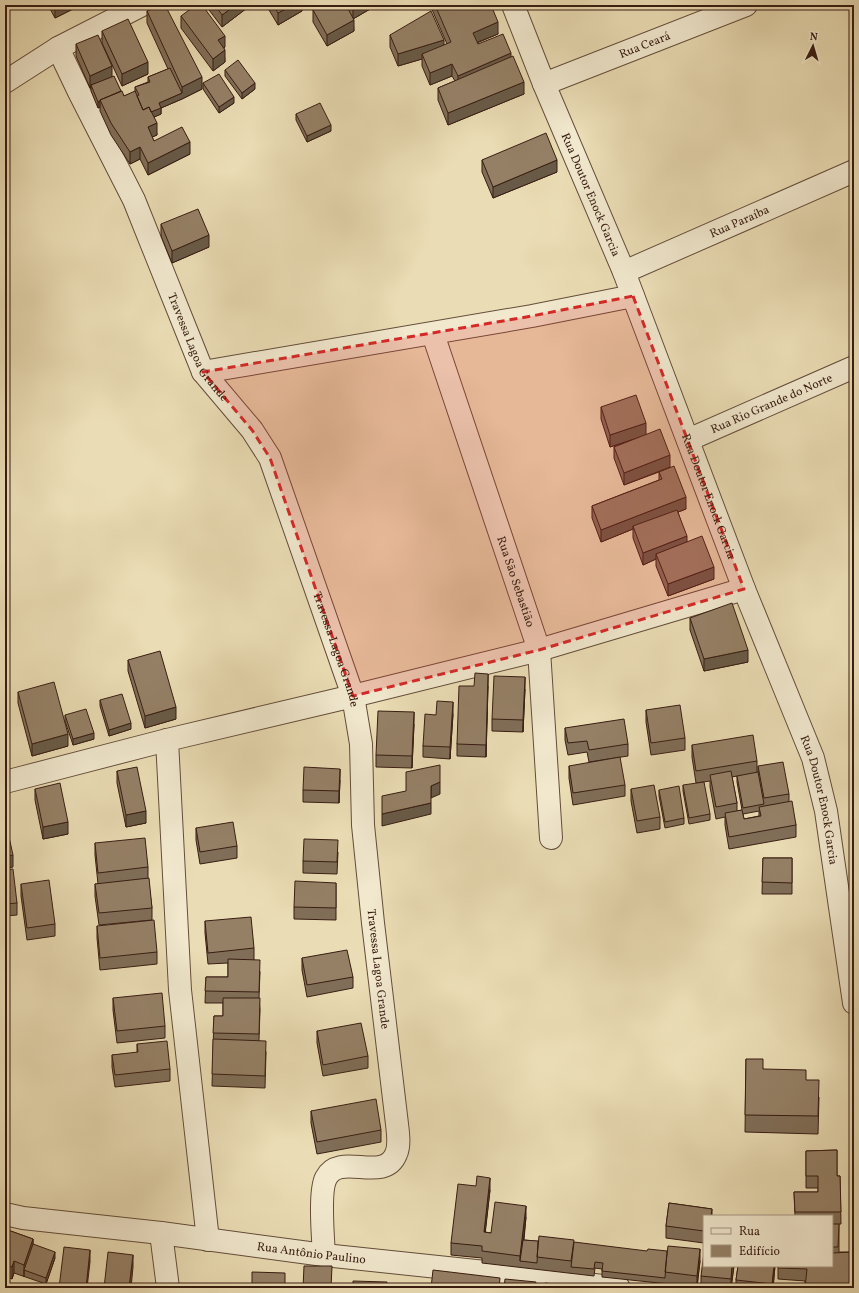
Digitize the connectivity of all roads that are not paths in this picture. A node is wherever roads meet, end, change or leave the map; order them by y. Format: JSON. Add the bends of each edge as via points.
{"nodes":[{"id":1,"x":142,"y":5,"type":"edge"},
{"id":2,"x":513,"y":5,"type":"edge"},
{"id":3,"x":746,"y":5,"type":"edge"},
{"id":4,"x":58,"y":48,"type":"junction"},
{"id":5,"x":5,"y":82,"type":"edge"},
{"id":6,"x":544,"y":84,"type":"junction"},
{"id":7,"x":854,"y":171,"type":"edge"},
{"id":8,"x":624,"y":272,"type":"junction"},
{"id":9,"x":633,"y":296,"type":"junction"},
{"id":10,"x":433,"y":334,"type":"junction"},
{"id":11,"x":854,"y":367,"type":"edge"},
{"id":12,"x":203,"y":372,"type":"junction"},
{"id":13,"x":688,"y":440,"type":"junction"},
{"id":14,"x":744,"y":589,"type":"junction"},
{"id":15,"x":539,"y":650,"type":"junction"},
{"id":16,"x":353,"y":696,"type":"junction"},
{"id":17,"x":167,"y":740,"type":"junction"},
{"id":18,"x":5,"y":782,"type":"edge"},
{"id":19,"x":551,"y":838,"type":"dead end"},
{"id":20,"x":854,"y":1003,"type":"edge"},
{"id":21,"x":5,"y":1214,"type":"edge"},
{"id":22,"x":162,"y":1234,"type":"junction"},
{"id":23,"x":208,"y":1240,"type":"junction"},
{"id":24,"x":324,"y":1255,"type":"junction"},
{"id":25,"x":168,"y":1288,"type":"edge"},
{"id":26,"x":619,"y":1288,"type":"edge"}],
"edges":[{"from":1,"to":4,"type":"street"},
{"from":2,"to":6,"type":"street","name":"Rua Doutor Enock Garcia"},
{"from":3,"to":6,"type":"street","name":"Rua Ceará"},
{"from":4,"to":5,"type":"street"},
{"from":4,"to":12,"type":"street","name":"Travessa Lagoa Grande","via":[[134,200]]},
{"from":6,"to":8,"type":"street","name":"Rua Doutor Enock Garcia"},
{"from":7,"to":8,"type":"street","name":"Rua Paraíba"},
{"from":8,"to":9,"type":"street","name":"Rua Doutor Enock Garcia"},
{"from":9,"to":10,"type":"street"},
{"from":9,"to":13,"type":"street","name":"Rua Doutor Enock Garcia"},
{"from":10,"to":12,"type":"street"},
{"from":10,"to":15,"type":"street","name":"Rua São Sebastião"},
{"from":11,"to":13,"type":"street","name":"Rua Rio Grande do Norte"},
{"from":12,"to":16,"type":"street","name":"Travessa Lagoa Grande","via":[[252,430],[270,458]]},
{"from":13,"to":14,"type":"street","name":"Rua Doutor Enock Garcia"},
{"from":14,"to":15,"type":"street"},
{"from":14,"to":20,"type":"street","name":"Rua Doutor Enock Garcia","via":[[813,758],[826,811]]},
{"from":15,"to":16,"type":"street"},
{"from":15,"to":19,"type":"street","name":"Rua São Sebastião"},
{"from":16,"to":17,"type":"street"},
{"from":16,"to":24,"type":"street","name":"Travessa Lagoa Grande","via":[[361,744],[364,833],[398,1139],[396,1155],[388,1164],[379,1168],[338,1167],[325,1179],[322,1197]]},
{"from":17,"to":18,"type":"street"},
{"from":17,"to":23,"type":"street","via":[[180,990]]},
{"from":21,"to":22,"type":"street","name":"Rua Antônio Paulino"},
{"from":22,"to":23,"type":"street","name":"Rua Antônio Paulino"},
{"from":22,"to":25,"type":"street"},
{"from":23,"to":24,"type":"street","name":"Rua Antônio Paulino"},
{"from":24,"to":26,"type":"street","name":"Rua Antônio Paulino"}]}
